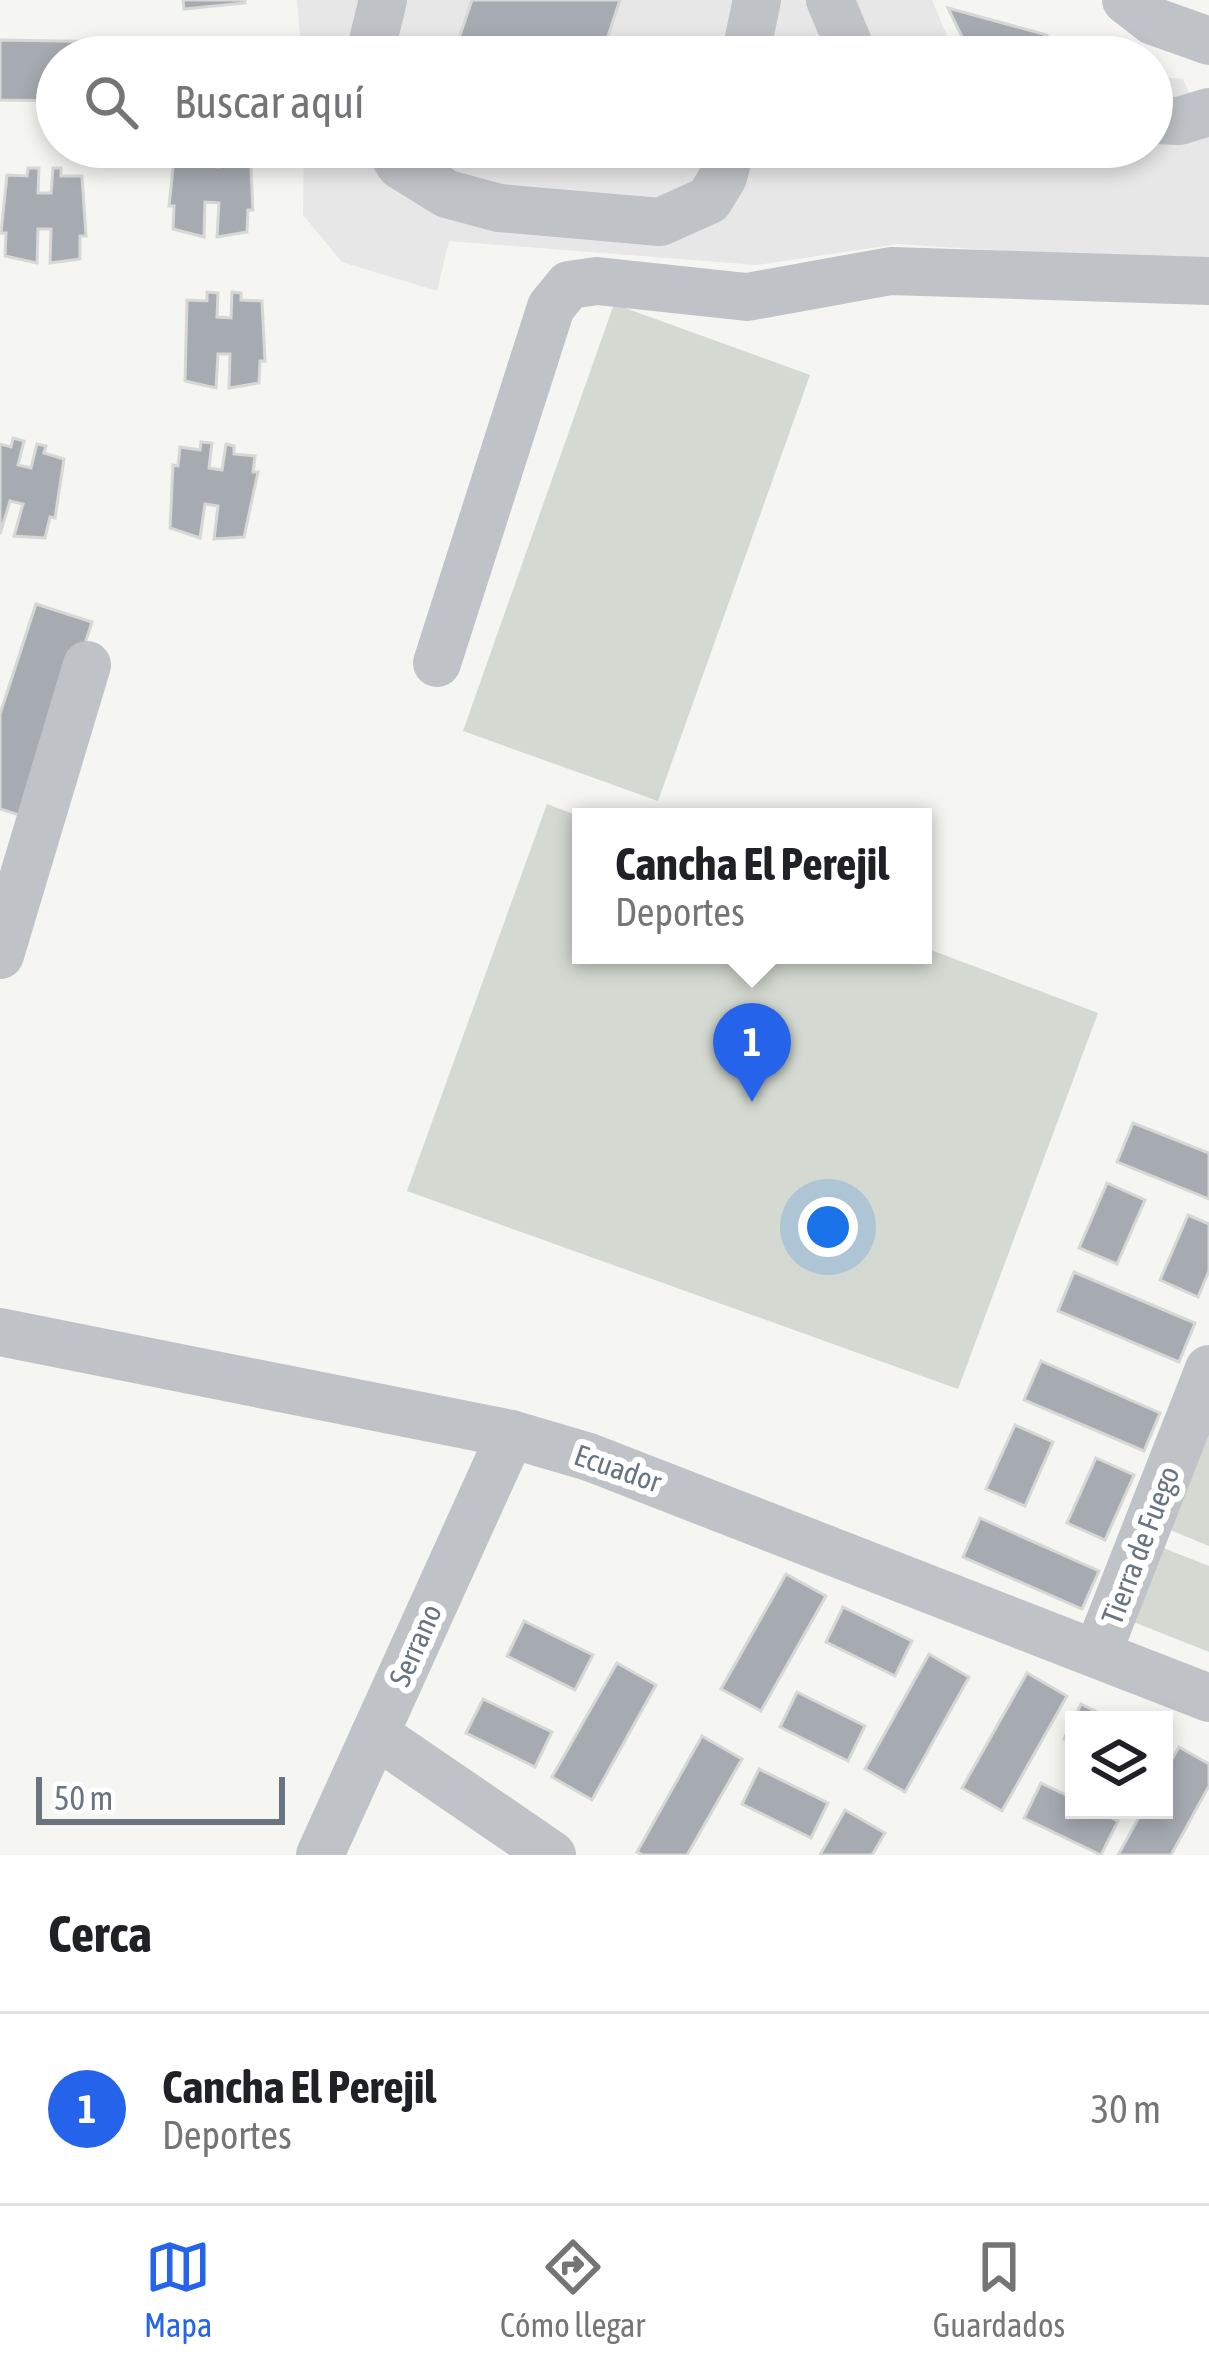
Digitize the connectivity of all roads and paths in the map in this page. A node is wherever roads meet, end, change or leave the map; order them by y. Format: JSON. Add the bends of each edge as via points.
{"nodes":[{"id":1,"x":383,"y":0,"type":"edge"},
{"id":2,"x":758,"y":0,"type":"edge"},
{"id":3,"x":830,"y":0,"type":"edge"},
{"id":4,"x":1126,"y":0,"type":"edge"},
{"id":5,"x":375,"y":36,"type":"edge"},
{"id":6,"x":750,"y":36,"type":"edge"},
{"id":7,"x":845,"y":36,"type":"edge"},
{"id":8,"x":1209,"y":41,"type":"edge"},
{"id":9,"x":1209,"y":112,"type":"edge"},
{"id":10,"x":1173,"y":121,"type":"edge"},
{"id":11,"x":405,"y":168,"type":"edge"},
{"id":12,"x":725,"y":168,"type":"edge"},
{"id":13,"x":1209,"y":281,"type":"edge"},
{"id":14,"x":437,"y":663,"type":"dead end"},
{"id":15,"x":88,"y":664,"type":"dead end"},
{"id":16,"x":0,"y":956,"type":"edge"},
{"id":17,"x":0,"y":1332,"type":"edge"},
{"id":18,"x":1209,"y":1369,"type":"edge"},
{"id":19,"x":511,"y":1434,"type":"junction"},
{"id":20,"x":1097,"y":1654,"type":"junction"},
{"id":21,"x":1209,"y":1698,"type":"edge"},
{"id":22,"x":375,"y":1734,"type":"junction"},
{"id":23,"x":320,"y":1855,"type":"edge"},
{"id":24,"x":552,"y":1855,"type":"edge"}],
"edges":[{"from":1,"to":5,"type":"street"},
{"from":2,"to":6,"type":"street"},
{"from":3,"to":7,"type":"street"},
{"from":4,"to":8,"type":"street","via":[[1154,22]]},
{"from":9,"to":10,"type":"street"},
{"from":11,"to":12,"type":"street","via":[[447,194],[500,208],[660,222],[709,200]]},
{"from":13,"to":14,"type":"street","via":[[891,271],[747,297],[569,285],[551,308]]},
{"from":15,"to":16,"type":"street"},
{"from":17,"to":19,"type":"street","name":"Ecuador"},
{"from":18,"to":20,"type":"street","name":"Tierra de Fuego"},
{"from":19,"to":20,"type":"street","name":"Ecuador","via":[[622,1467]]},
{"from":19,"to":22,"type":"street","name":"Serrano"},
{"from":20,"to":21,"type":"street","name":"Ecuador"},
{"from":22,"to":23,"type":"street","name":"Serrano"},
{"from":22,"to":24,"type":"street"}]}
